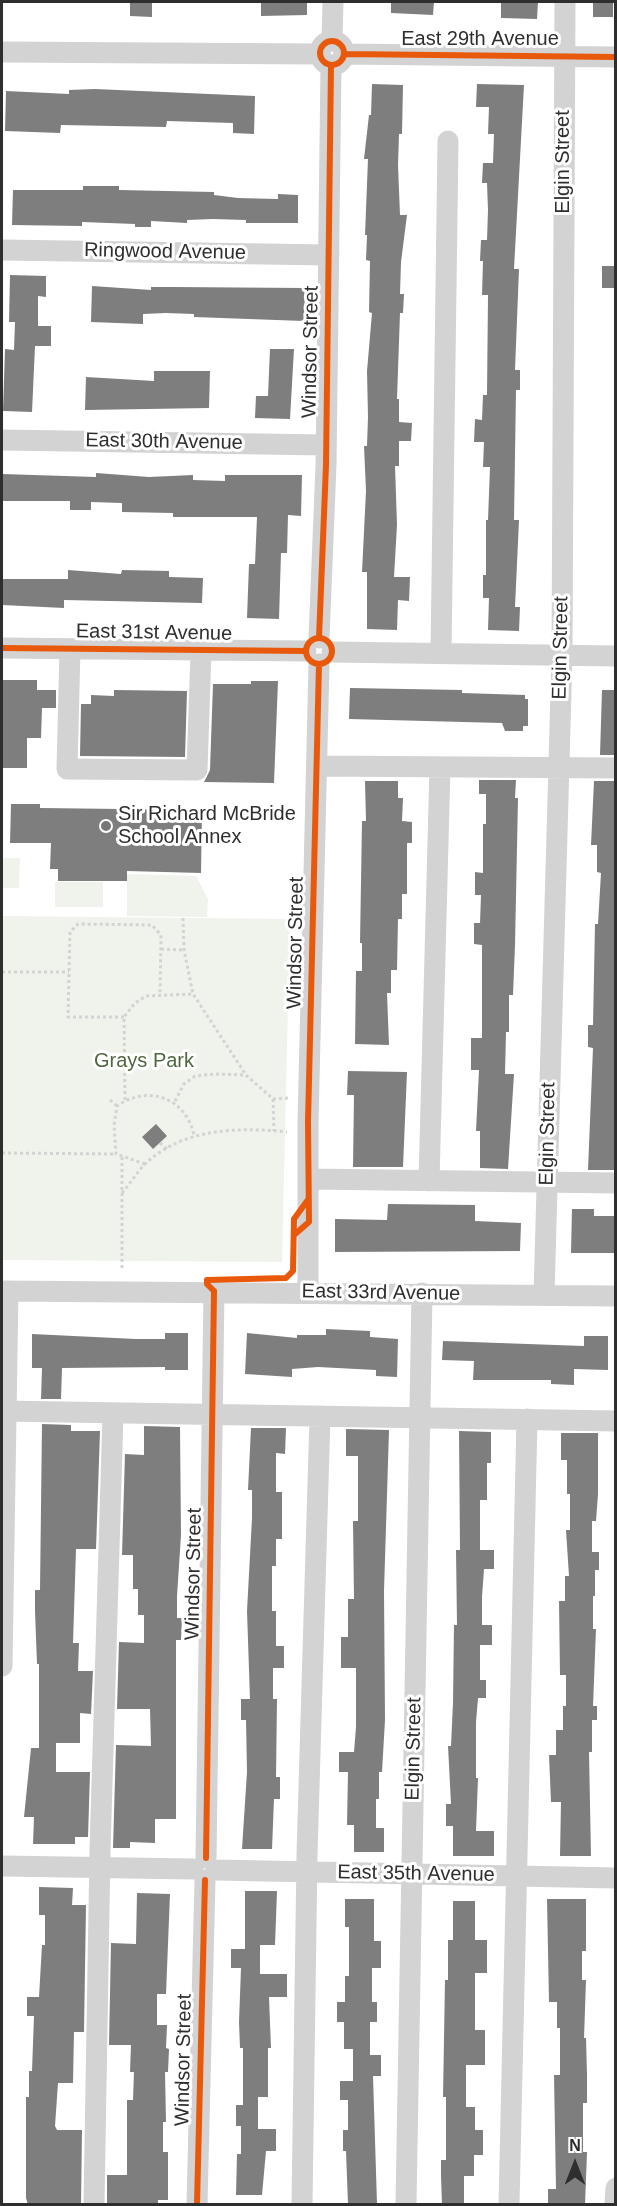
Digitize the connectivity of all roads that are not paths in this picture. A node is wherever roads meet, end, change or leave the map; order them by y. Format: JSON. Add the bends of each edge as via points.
{"nodes":[{"id":1,"x":333,"y":2,"type":"edge"},
{"id":2,"x":565,"y":2,"type":"edge"},
{"id":3,"x":2,"y":52,"type":"edge"},
{"id":4,"x":331,"y":54,"type":"junction"},
{"id":5,"x":564,"y":56,"type":"junction"},
{"id":6,"x":615,"y":57,"type":"edge"},
{"id":7,"x":448,"y":141,"type":"dead end"},
{"id":8,"x":2,"y":250,"type":"edge"},
{"id":9,"x":329,"y":255,"type":"junction"},
{"id":10,"x":2,"y":440,"type":"edge"},
{"id":11,"x":326,"y":445,"type":"junction"},
{"id":12,"x":2,"y":648,"type":"edge"},
{"id":13,"x":70,"y":649,"type":"junction"},
{"id":14,"x":201,"y":651,"type":"junction"},
{"id":15,"x":319,"y":651,"type":"junction"},
{"id":16,"x":441,"y":653,"type":"junction"},
{"id":17,"x":562,"y":656,"type":"junction"},
{"id":18,"x":615,"y":656,"type":"edge"},
{"id":19,"x":317,"y":766,"type":"junction"},
{"id":20,"x":557,"y":767,"type":"junction"},
{"id":21,"x":440,"y":768,"type":"junction"},
{"id":22,"x":615,"y":768,"type":"edge"},
{"id":23,"x":308,"y":1179,"type":"junction"},
{"id":24,"x":429,"y":1181,"type":"junction"},
{"id":25,"x":547,"y":1182,"type":"junction"},
{"id":26,"x":615,"y":1183,"type":"edge"},
{"id":27,"x":5,"y":1291,"type":"edge"},
{"id":28,"x":214,"y":1291,"type":"junction"},
{"id":29,"x":308,"y":1292,"type":"junction"},
{"id":30,"x":422,"y":1293,"type":"junction"},
{"id":31,"x":544,"y":1295,"type":"junction"},
{"id":32,"x":615,"y":1296,"type":"edge"},
{"id":33,"x":3,"y":1411,"type":"edge"},
{"id":34,"x":113,"y":1414,"type":"junction"},
{"id":35,"x":213,"y":1415,"type":"junction"},
{"id":36,"x":320,"y":1416,"type":"junction"},
{"id":37,"x":419,"y":1417,"type":"junction"},
{"id":38,"x":527,"y":1419,"type":"junction"},
{"id":39,"x":615,"y":1421,"type":"edge"},
{"id":40,"x":2,"y":1666,"type":"edge"},
{"id":41,"x":2,"y":1866,"type":"edge"},
{"id":42,"x":100,"y":1867,"type":"junction"},
{"id":43,"x":205,"y":1869,"type":"junction"},
{"id":44,"x":307,"y":1871,"type":"junction"},
{"id":45,"x":412,"y":1874,"type":"junction"},
{"id":46,"x":516,"y":1876,"type":"junction"},
{"id":47,"x":615,"y":1878,"type":"edge"},
{"id":48,"x":615,"y":2188,"type":"edge"},
{"id":49,"x":94,"y":2205,"type":"edge"},
{"id":50,"x":197,"y":2205,"type":"edge"},
{"id":51,"x":302,"y":2205,"type":"edge"},
{"id":52,"x":406,"y":2205,"type":"edge"},
{"id":53,"x":509,"y":2205,"type":"edge"},
{"id":54,"x":615,"y":2205,"type":"edge"}],
"edges":[{"from":1,"to":4,"type":"street","name":"Windsor Street"},
{"from":2,"to":5,"type":"street","name":"Elgin Street"},
{"from":3,"to":4,"type":"street","name":"East 29th Avenue"},
{"from":4,"to":5,"type":"street","name":"East 29th Avenue"},
{"from":4,"to":9,"type":"street","name":"Windsor Street"},
{"from":5,"to":6,"type":"street","name":"East 29th Avenue"},
{"from":5,"to":17,"type":"street","name":"Elgin Street"},
{"from":7,"to":16,"type":"street"},
{"from":8,"to":9,"type":"street","name":"Ringwood Avenue"},
{"from":9,"to":11,"type":"street","name":"Windsor Street"},
{"from":10,"to":11,"type":"street","name":"East 30th Avenue"},
{"from":11,"to":15,"type":"street","name":"Windsor Street"},
{"from":12,"to":13,"type":"street","name":"East 31st Avenue"},
{"from":13,"to":14,"type":"street","name":"East 31st Avenue"},
{"from":13,"to":14,"type":"street","via":[[67,769],[197,770]]},
{"from":14,"to":15,"type":"street","name":"East 31st Avenue"},
{"from":15,"to":16,"type":"street","name":"East 31st Avenue"},
{"from":15,"to":19,"type":"street","name":"Windsor Street"},
{"from":16,"to":17,"type":"street","name":"East 31st Avenue"},
{"from":17,"to":18,"type":"street","name":"East 31st Avenue"},
{"from":17,"to":20,"type":"street","name":"Elgin Street"},
{"from":19,"to":21,"type":"street"},
{"from":19,"to":23,"type":"street","name":"Windsor Street"},
{"from":20,"to":21,"type":"street"},
{"from":20,"to":22,"type":"street"},
{"from":20,"to":25,"type":"street","name":"Elgin Street"},
{"from":21,"to":24,"type":"street"},
{"from":23,"to":24,"type":"street"},
{"from":23,"to":29,"type":"street","name":"Windsor Street"},
{"from":24,"to":25,"type":"street"},
{"from":25,"to":26,"type":"street"},
{"from":25,"to":31,"type":"street","name":"Elgin Street"},
{"from":27,"to":28,"type":"street","name":"East 33rd Avenue"},
{"from":27,"to":33,"type":"street"},
{"from":28,"to":29,"type":"street","name":"East 33rd Avenue"},
{"from":28,"to":35,"type":"street","name":"Windsor Street"},
{"from":29,"to":30,"type":"street","name":"East 33rd Avenue"},
{"from":30,"to":31,"type":"street","name":"East 33rd Avenue"},
{"from":30,"to":37,"type":"street","name":"Elgin Street"},
{"from":31,"to":32,"type":"street","name":"East 33rd Avenue"},
{"from":33,"to":34,"type":"street"},
{"from":33,"to":40,"type":"street"},
{"from":34,"to":35,"type":"street"},
{"from":34,"to":42,"type":"street"},
{"from":35,"to":36,"type":"street"},
{"from":35,"to":43,"type":"street","name":"Windsor Street"},
{"from":36,"to":37,"type":"street"},
{"from":36,"to":44,"type":"street"},
{"from":37,"to":38,"type":"street"},
{"from":37,"to":45,"type":"street","name":"Elgin Street"},
{"from":38,"to":39,"type":"street"},
{"from":38,"to":46,"type":"street"},
{"from":41,"to":42,"type":"street","name":"East 35th Avenue"},
{"from":42,"to":43,"type":"street","name":"East 35th Avenue"},
{"from":42,"to":49,"type":"street"},
{"from":43,"to":44,"type":"street","name":"East 35th Avenue"},
{"from":43,"to":50,"type":"street","name":"Windsor Street"},
{"from":44,"to":45,"type":"street","name":"East 35th Avenue"},
{"from":44,"to":51,"type":"street"},
{"from":45,"to":46,"type":"street","name":"East 35th Avenue"},
{"from":45,"to":52,"type":"street","name":"Elgin Street"},
{"from":46,"to":47,"type":"street","name":"East 35th Avenue"},
{"from":46,"to":53,"type":"street"},
{"from":48,"to":54,"type":"street"}]}
